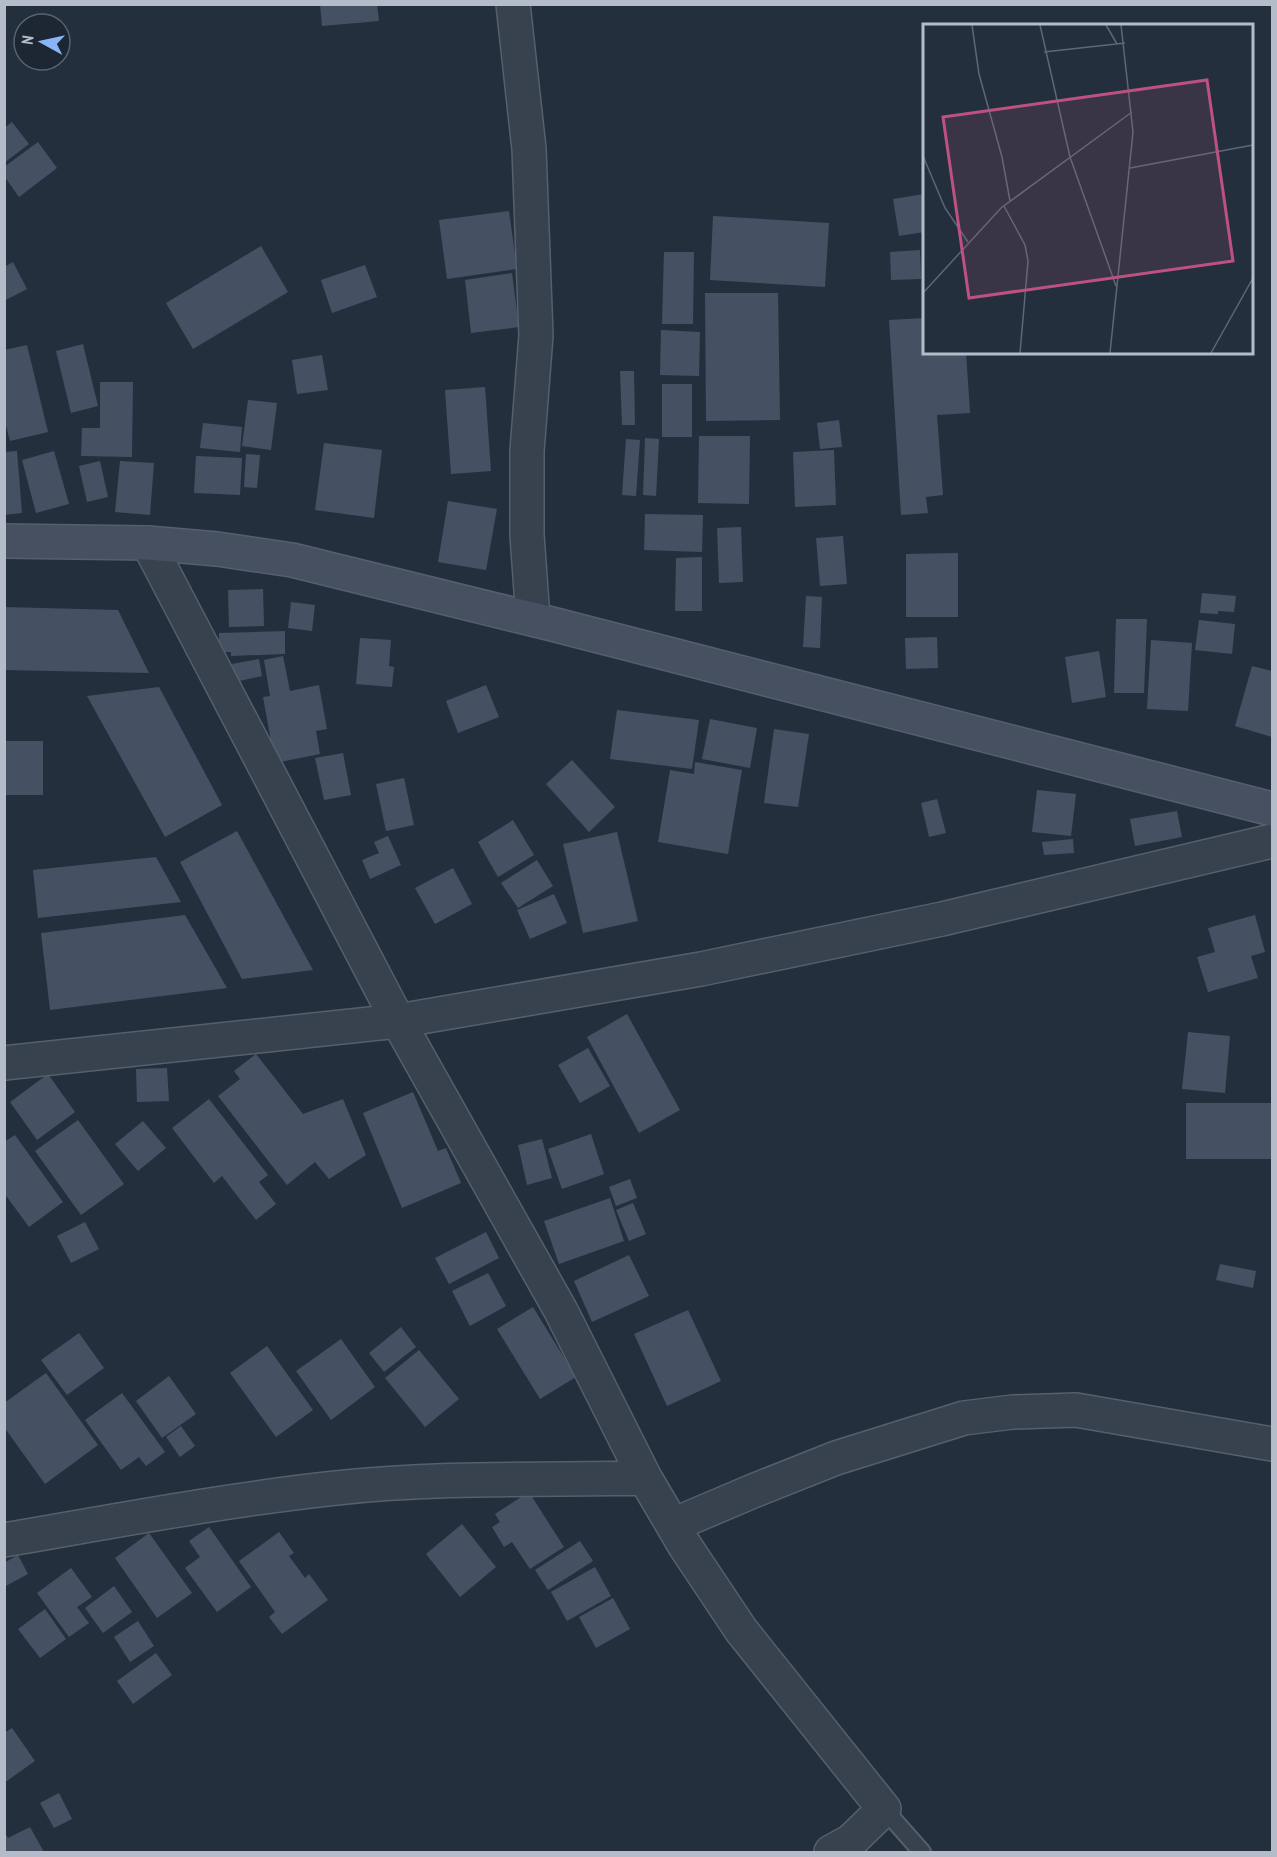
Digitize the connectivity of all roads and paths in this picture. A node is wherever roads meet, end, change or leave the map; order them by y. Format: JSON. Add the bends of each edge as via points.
{"nodes":[{"id":1,"x":513,"y":4,"type":"edge"},
{"id":2,"x":4,"y":541,"type":"edge"},
{"id":3,"x":148,"y":543,"type":"junction"},
{"id":4,"x":533,"y":619,"type":"junction"},
{"id":5,"x":1272,"y":809,"type":"edge"},
{"id":6,"x":1272,"y":841,"type":"edge"},
{"id":7,"x":398,"y":1021,"type":"junction"},
{"id":8,"x":4,"y":1064,"type":"edge"},
{"id":9,"x":1272,"y":1444,"type":"edge"},
{"id":10,"x":645,"y":1478,"type":"junction"},
{"id":11,"x":673,"y":1525,"type":"junction"},
{"id":12,"x":4,"y":1540,"type":"edge"},
{"id":13,"x":884,"y":1809,"type":"junction"},
{"id":14,"x":831,"y":1852,"type":"edge"},
{"id":15,"x":922,"y":1852,"type":"edge"}],
"edges":[{"from":1,"to":4,"type":"street","via":[[529,149],[536,335],[527,451]]},
{"from":2,"to":3,"type":"main road"},
{"from":3,"to":4,"type":"main road","via":[[292,560]]},
{"from":3,"to":7,"type":"street"},
{"from":4,"to":5,"type":"main road"},
{"from":6,"to":7,"type":"street","via":[[942,919],[735,962]]},
{"from":7,"to":8,"type":"street"},
{"from":7,"to":10,"type":"street","via":[[561,1311]]},
{"from":9,"to":11,"type":"street","via":[[1076,1410],[964,1418],[837,1458]]},
{"from":10,"to":11,"type":"street"},
{"from":10,"to":12,"type":"street","via":[[337,1488]]},
{"from":11,"to":13,"type":"street","via":[[741,1630]]},
{"from":13,"to":14,"type":"street","via":[[850,1841]]},
{"from":13,"to":15,"type":"lane"}]}
